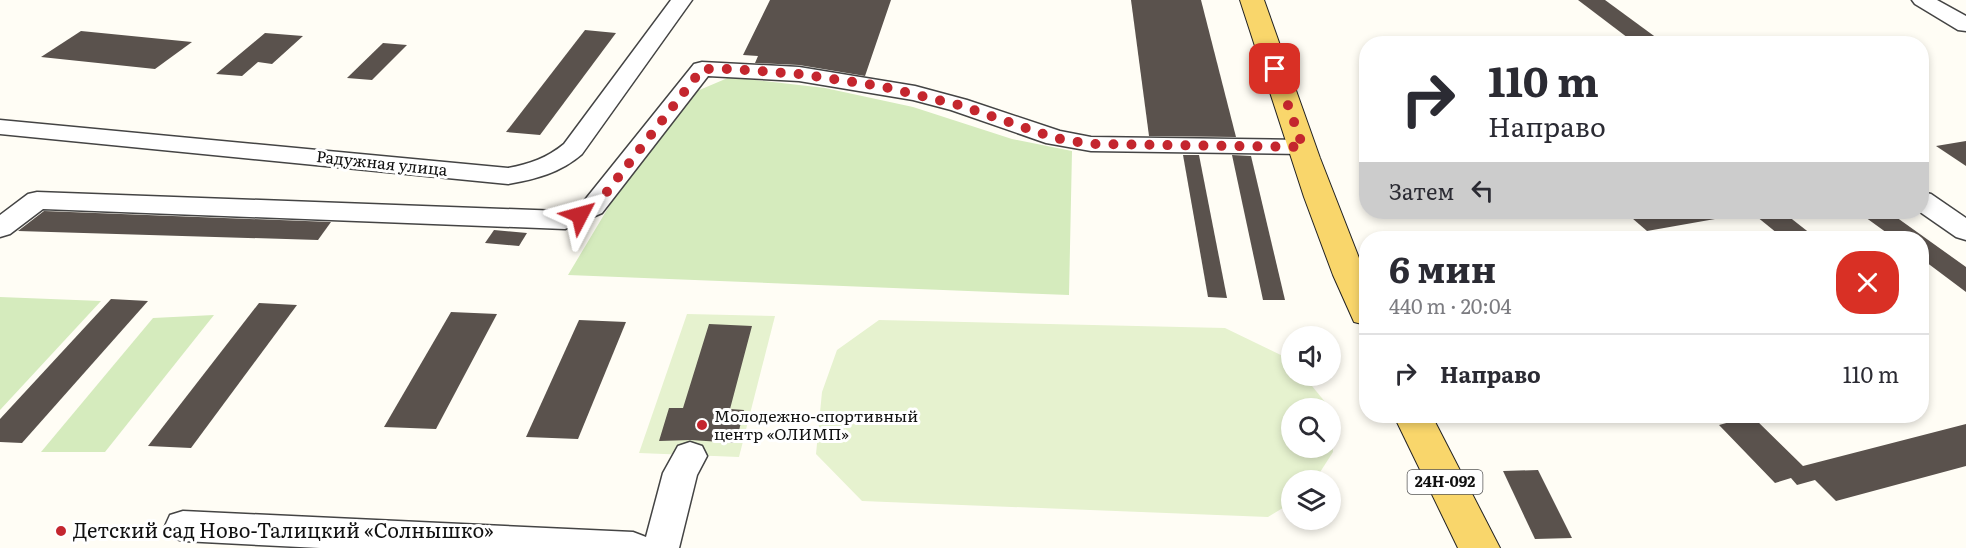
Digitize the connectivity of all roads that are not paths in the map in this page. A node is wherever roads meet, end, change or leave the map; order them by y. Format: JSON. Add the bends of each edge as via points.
{"nodes":[{"id":1,"x":682,"y":0,"type":"edge"},
{"id":2,"x":1252,"y":0,"type":"edge"},
{"id":3,"x":1922,"y":0,"type":"edge"},
{"id":4,"x":1966,"y":24,"type":"edge"},
{"id":5,"x":0,"y":127,"type":"edge"},
{"id":6,"x":1303,"y":147,"type":"junction"},
{"id":7,"x":1929,"y":205,"type":"edge"},
{"id":8,"x":0,"y":228,"type":"edge"},
{"id":9,"x":1966,"y":231,"type":"edge"},
{"id":10,"x":1359,"y":297,"type":"edge"},
{"id":11,"x":1416,"y":423,"type":"edge"},
{"id":12,"x":690,"y":456,"type":"dead end"},
{"id":13,"x":183,"y":526,"type":"dead end"},
{"id":14,"x":633,"y":548,"type":"edge"},
{"id":15,"x":661,"y":548,"type":"edge"},
{"id":16,"x":1479,"y":548,"type":"edge"}],
"edges":[{"from":1,"to":5,"type":"street","name":"Радужная улица","via":[[573,149],[544,168],[508,176]]},
{"from":2,"to":6,"type":"main road"},
{"from":3,"to":4,"type":"street"},
{"from":6,"to":8,"type":"street","via":[[1090,144],[1055,138],[959,105],[903,91],[799,74],[702,69],[593,207],[565,220],[37,200]]},
{"from":6,"to":10,"type":"main road"},
{"from":7,"to":9,"type":"street"},
{"from":11,"to":16,"type":"main road","number":"24Н-092"},
{"from":12,"to":15,"type":"street","via":[[680,473]]},
{"from":13,"to":14,"type":"street"}]}
